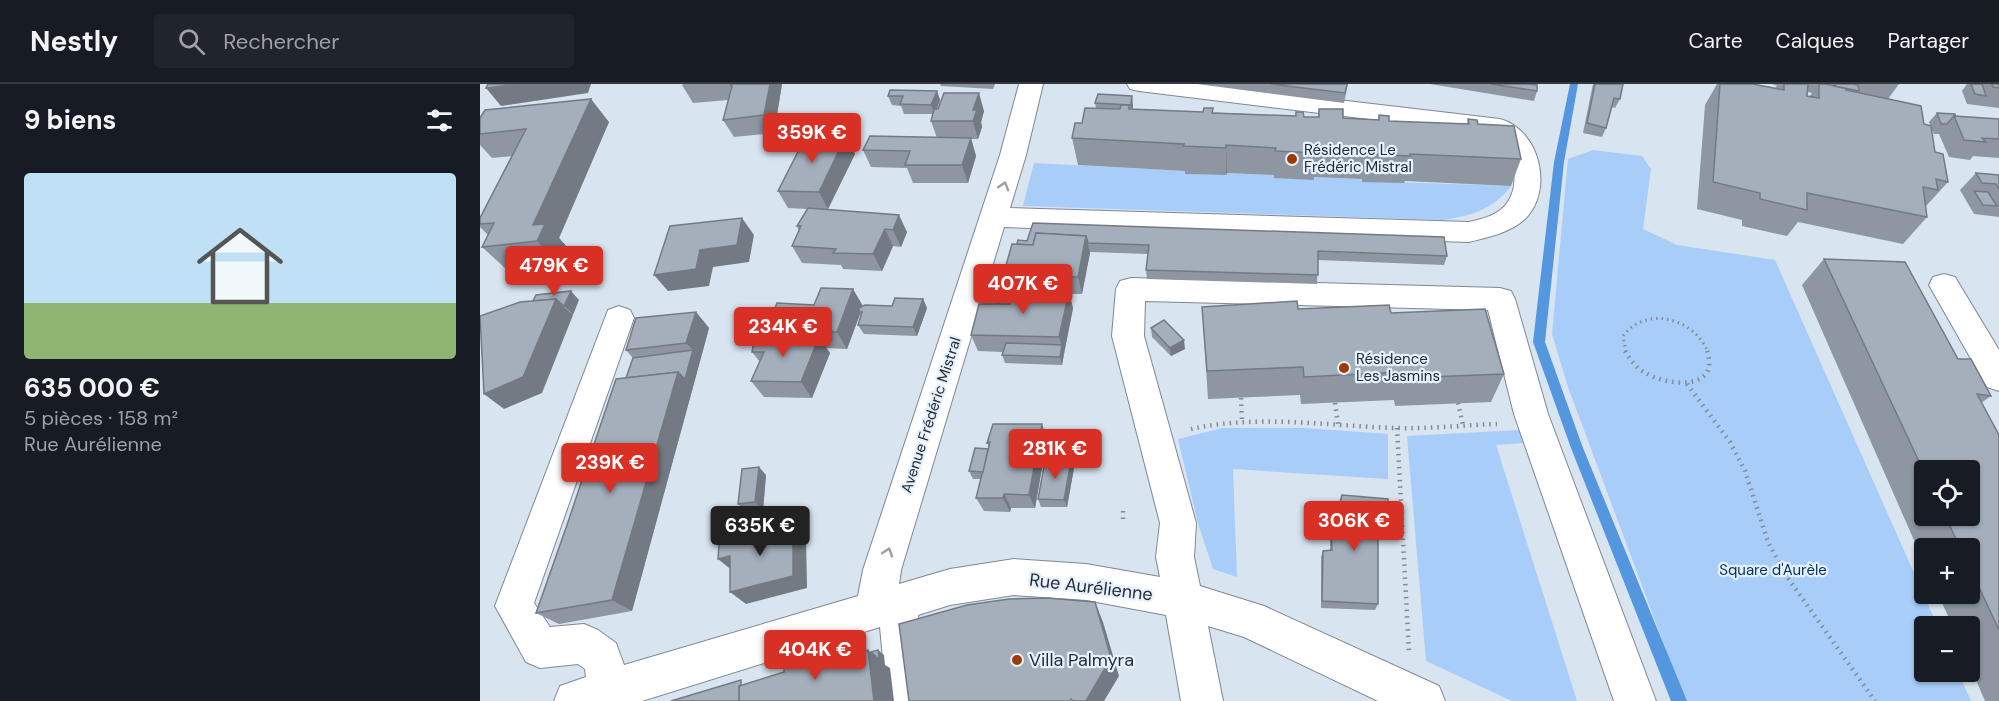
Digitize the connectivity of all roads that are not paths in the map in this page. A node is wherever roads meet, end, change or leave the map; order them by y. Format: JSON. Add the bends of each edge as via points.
{"nodes":[{"id":1,"x":1031,"y":84,"type":"edge"},
{"id":2,"x":1139,"y":84,"type":"edge"},
{"id":3,"x":994,"y":218,"type":"junction"},
{"id":4,"x":1944,"y":285,"type":"dead end"},
{"id":5,"x":619,"y":318,"type":"dead end"},
{"id":6,"x":1999,"y":378,"type":"edge"},
{"id":7,"x":1181,"y":599,"type":"junction"},
{"id":8,"x":886,"y":606,"type":"junction"},
{"id":9,"x":592,"y":696,"type":"edge"},
{"id":10,"x":908,"y":701,"type":"edge"},
{"id":11,"x":1202,"y":701,"type":"edge"},
{"id":12,"x":1424,"y":701,"type":"edge"},
{"id":13,"x":1635,"y":701,"type":"edge"}],
"edges":[{"from":3,"to":1,"type":"street","name":"Avenue Frédéric Mistral","one_way":true},
{"from":2,"to":3,"type":"street","via":[[1500,127],[1518,141],[1526,160],[1528,181],[1521,207],[1500,224],[1469,232]]},
{"from":8,"to":3,"type":"street","name":"Avenue Frédéric Mistral","one_way":true,"via":[[882,570]]},
{"from":4,"to":6,"type":"street"},
{"from":5,"to":9,"type":"street","via":[[514,606],[540,648],[584,644],[602,657]]},
{"from":7,"to":8,"type":"street","name":"Rue Aurélienne","via":[[1086,582],[1014,577],[950,587]]},
{"from":7,"to":11,"type":"street"},
{"from":7,"to":12,"type":"street","name":"Rue Aurélienne","via":[[1250,620]]},
{"from":7,"to":13,"type":"street","via":[[1175,557],[1178,523],[1128,336],[1131,289],[1500,299],[1534,422]]},
{"from":8,"to":9,"type":"street","name":"Rue Aurélienne"},
{"from":8,"to":10,"type":"street","name":"Avenue Frédéric Mistral"}]}
